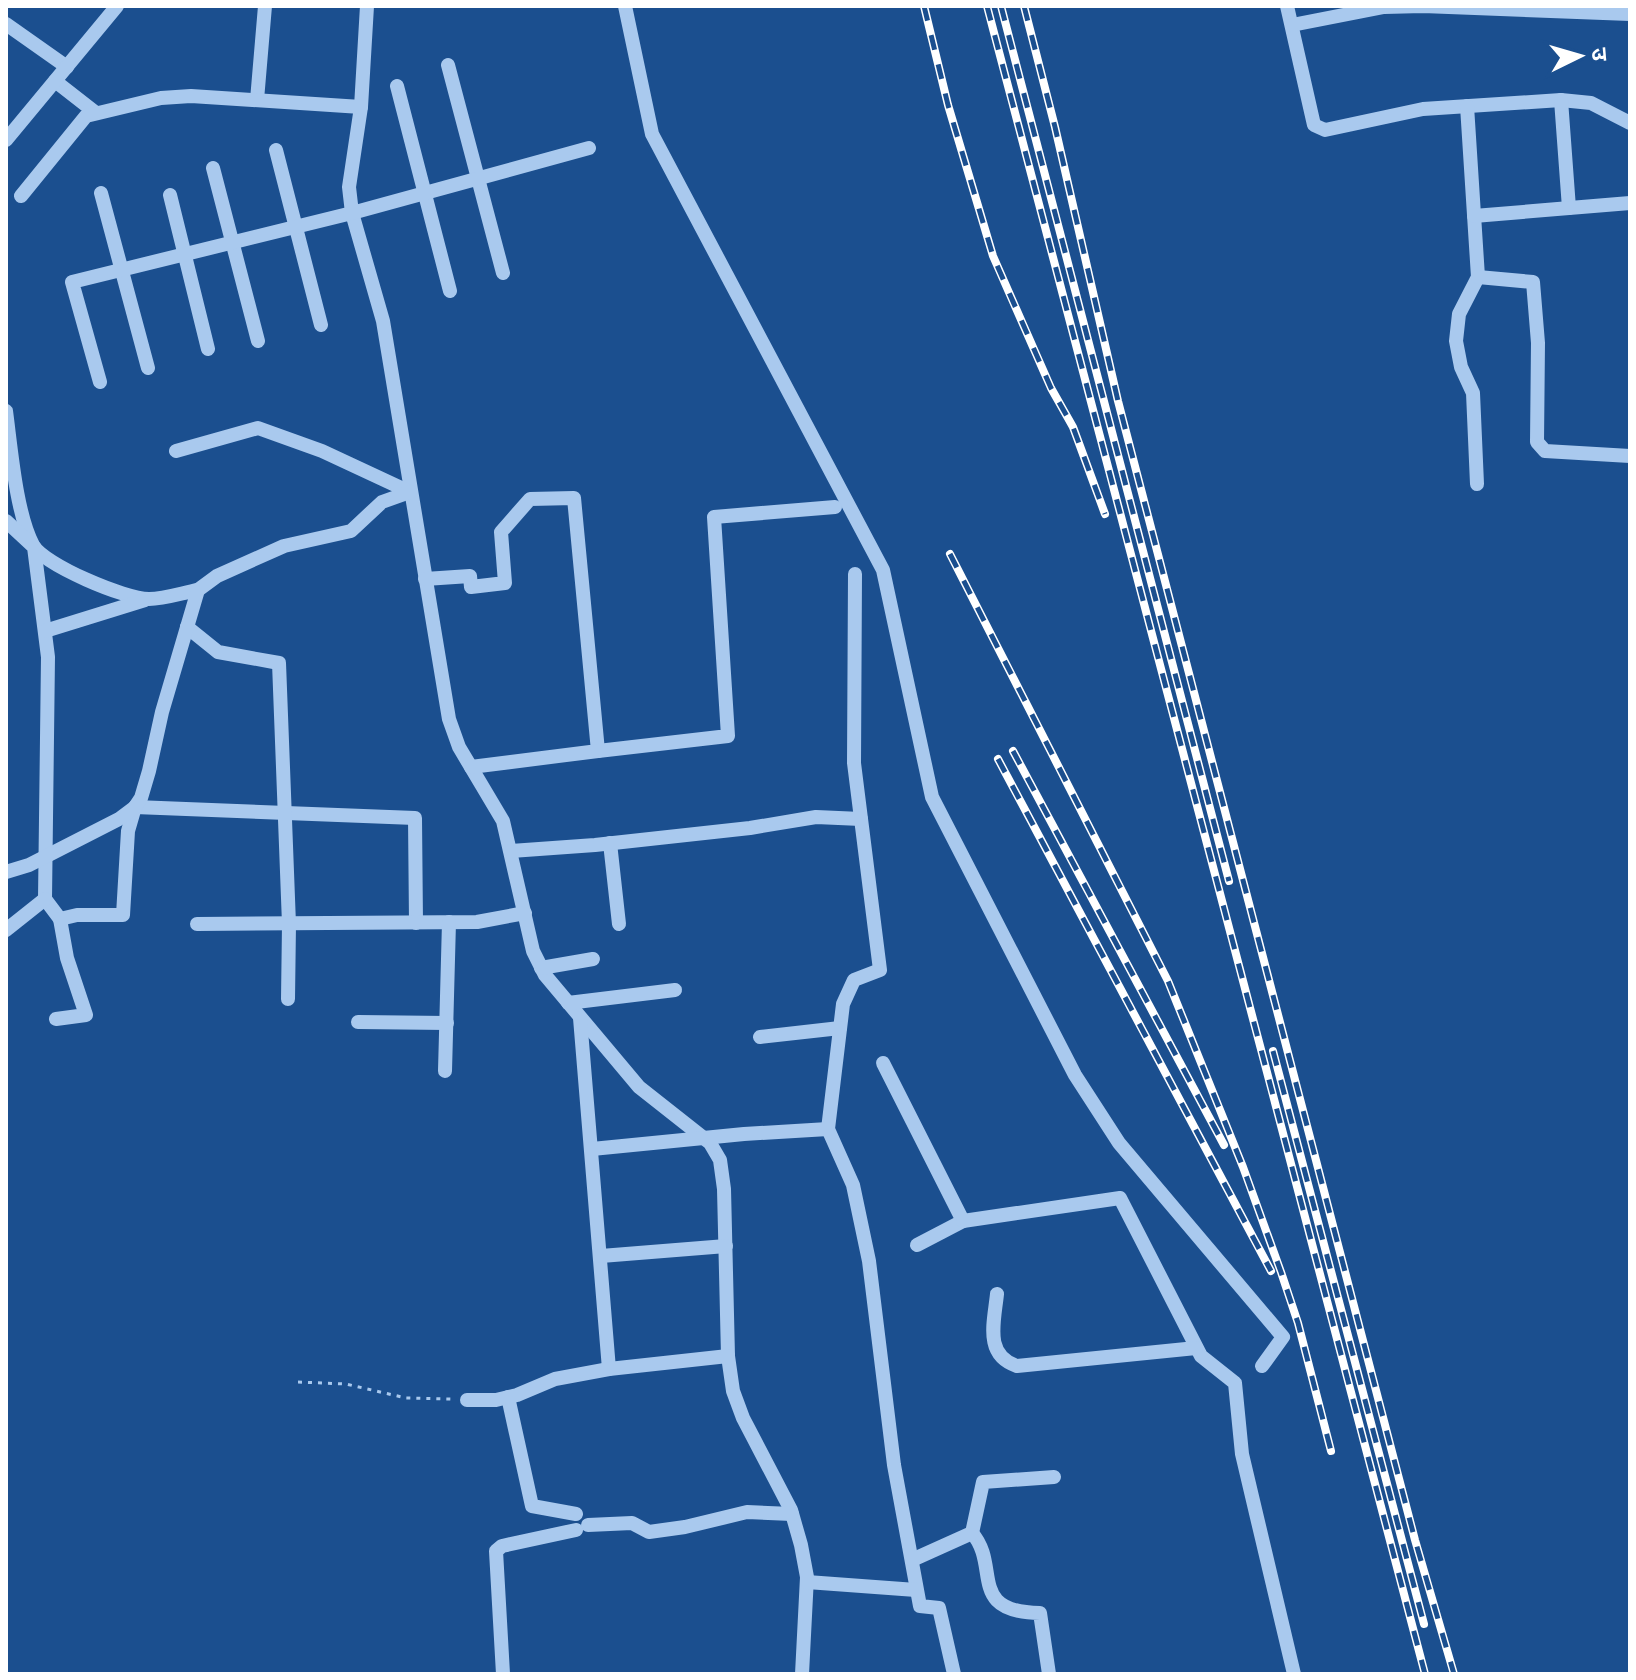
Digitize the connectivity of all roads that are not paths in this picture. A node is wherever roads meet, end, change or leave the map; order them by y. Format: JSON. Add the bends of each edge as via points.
{"nodes":[{"id":1,"x":117,"y":6,"type":"edge"},
{"id":2,"x":265,"y":6,"type":"edge"},
{"id":3,"x":367,"y":6,"type":"edge"},
{"id":4,"x":625,"y":6,"type":"edge"},
{"id":5,"x":1287,"y":6,"type":"edge"},
{"id":6,"x":1566,"y":8,"type":"edge"},
{"id":7,"x":1630,"y":14,"type":"edge"},
{"id":8,"x":6,"y":24,"type":"edge"},
{"id":9,"x":1292,"y":25,"type":"junction"},
{"id":10,"x":448,"y":65,"type":"dead end"},
{"id":11,"x":67,"y":67,"type":"junction"},
{"id":12,"x":55,"y":81,"type":"junction"},
{"id":13,"x":397,"y":86,"type":"dead end"},
{"id":14,"x":257,"y":100,"type":"junction"},
{"id":15,"x":1561,"y":100,"type":"junction"},
{"id":16,"x":1467,"y":106,"type":"junction"},
{"id":17,"x":361,"y":107,"type":"junction"},
{"id":18,"x":96,"y":113,"type":"junction"},
{"id":19,"x":1630,"y":123,"type":"edge"},
{"id":20,"x":6,"y":140,"type":"edge"},
{"id":21,"x":589,"y":148,"type":"dead end"},
{"id":22,"x":276,"y":150,"type":"dead end"},
{"id":23,"x":213,"y":168,"type":"dead end"},
{"id":24,"x":478,"y":179,"type":"junction"},
{"id":25,"x":101,"y":193,"type":"dead end"},
{"id":26,"x":425,"y":193,"type":"junction"},
{"id":27,"x":170,"y":195,"type":"dead end"},
{"id":28,"x":21,"y":196,"type":"dead end"},
{"id":29,"x":1630,"y":203,"type":"edge"},
{"id":30,"x":1569,"y":208,"type":"junction"},
{"id":31,"x":352,"y":213,"type":"junction"},
{"id":32,"x":1474,"y":216,"type":"junction"},
{"id":33,"x":296,"y":226,"type":"junction"},
{"id":34,"x":232,"y":242,"type":"junction"},
{"id":35,"x":184,"y":253,"type":"junction"},
{"id":36,"x":121,"y":269,"type":"junction"},
{"id":37,"x":503,"y":273,"type":"dead end"},
{"id":38,"x":1478,"y":277,"type":"junction"},
{"id":39,"x":450,"y":291,"type":"dead end"},
{"id":40,"x":321,"y":325,"type":"dead end"},
{"id":41,"x":258,"y":341,"type":"dead end"},
{"id":42,"x":208,"y":349,"type":"dead end"},
{"id":43,"x":148,"y":368,"type":"dead end"},
{"id":44,"x":100,"y":382,"type":"dead end"},
{"id":45,"x":6,"y":411,"type":"edge"},
{"id":46,"x":176,"y":451,"type":"dead end"},
{"id":47,"x":1630,"y":456,"type":"edge"},
{"id":48,"x":1477,"y":484,"type":"dead end"},
{"id":49,"x":410,"y":492,"type":"junction"},
{"id":50,"x":835,"y":507,"type":"dead end"},
{"id":51,"x":6,"y":521,"type":"edge"},
{"id":52,"x":34,"y":547,"type":"junction"},
{"id":53,"x":855,"y":574,"type":"dead end"},
{"id":54,"x":425,"y":579,"type":"junction"},
{"id":55,"x":198,"y":590,"type":"junction"},
{"id":56,"x":149,"y":599,"type":"junction"},
{"id":57,"x":187,"y":627,"type":"junction"},
{"id":58,"x":45,"y":631,"type":"junction"},
{"id":59,"x":598,"y":751,"type":"junction"},
{"id":60,"x":471,"y":767,"type":"junction"},
{"id":61,"x":135,"y":807,"type":"junction"},
{"id":62,"x":284,"y":813,"type":"junction"},
{"id":63,"x":861,"y":819,"type":"junction"},
{"id":64,"x":610,"y":843,"type":"junction"},
{"id":65,"x":511,"y":851,"type":"junction"},
{"id":66,"x":44,"y":857,"type":"junction"},
{"id":67,"x":6,"y":872,"type":"edge"},
{"id":68,"x":45,"y":899,"type":"junction"},
{"id":69,"x":525,"y":913,"type":"junction"},
{"id":70,"x":60,"y":919,"type":"junction"},
{"id":71,"x":449,"y":922,"type":"junction"},
{"id":72,"x":416,"y":923,"type":"junction"},
{"id":73,"x":197,"y":924,"type":"dead end"},
{"id":74,"x":289,"y":924,"type":"junction"},
{"id":75,"x":619,"y":924,"type":"dead end"},
{"id":76,"x":6,"y":930,"type":"edge"},
{"id":77,"x":593,"y":959,"type":"dead end"},
{"id":78,"x":541,"y":968,"type":"junction"},
{"id":79,"x":675,"y":990,"type":"dead end"},
{"id":80,"x":288,"y":999,"type":"dead end"},
{"id":81,"x":568,"y":1003,"type":"junction"},
{"id":82,"x":579,"y":1017,"type":"junction"},
{"id":83,"x":56,"y":1019,"type":"dead end"},
{"id":84,"x":358,"y":1022,"type":"dead end"},
{"id":85,"x":447,"y":1023,"type":"junction"},
{"id":86,"x":840,"y":1028,"type":"junction"},
{"id":87,"x":760,"y":1037,"type":"dead end"},
{"id":88,"x":883,"y":1063,"type":"dead end"},
{"id":89,"x":445,"y":1071,"type":"dead end"},
{"id":90,"x":828,"y":1129,"type":"junction"},
{"id":91,"x":703,"y":1138,"type":"junction"},
{"id":92,"x":592,"y":1149,"type":"junction"},
{"id":93,"x":963,"y":1221,"type":"junction"},
{"id":94,"x":917,"y":1245,"type":"dead end"},
{"id":95,"x":726,"y":1246,"type":"junction"},
{"id":96,"x":601,"y":1256,"type":"junction"},
{"id":97,"x":997,"y":1294,"type":"dead end"},
{"id":98,"x":1196,"y":1348,"type":"junction"},
{"id":99,"x":728,"y":1356,"type":"junction"},
{"id":100,"x":1262,"y":1366,"type":"dead end"},
{"id":101,"x":609,"y":1369,"type":"junction"},
{"id":102,"x":508,"y":1397,"type":"junction"},
{"id":103,"x":467,"y":1400,"type":"road end"},
{"id":104,"x":1054,"y":1477,"type":"dead end"},
{"id":105,"x":792,"y":1514,"type":"junction"},
{"id":106,"x":582,"y":1528,"type":"junction"},
{"id":107,"x":972,"y":1533,"type":"junction"},
{"id":108,"x":912,"y":1560,"type":"junction"},
{"id":109,"x":807,"y":1582,"type":"junction"},
{"id":110,"x":916,"y":1590,"type":"junction"},
{"id":111,"x":503,"y":1674,"type":"edge"},
{"id":112,"x":802,"y":1674,"type":"edge"},
{"id":113,"x":954,"y":1674,"type":"edge"},
{"id":114,"x":1049,"y":1674,"type":"edge"},
{"id":115,"x":1294,"y":1674,"type":"edge"}],
"edges":[{"from":1,"to":11,"type":"street"},
{"from":2,"to":14,"type":"street"},
{"from":3,"to":17,"type":"street"},
{"from":4,"to":100,"type":"street","via":[[652,134],[883,570],[932,797],[1075,1075],[1119,1143],[1283,1337]]},
{"from":5,"to":9,"type":"street"},
{"from":6,"to":7,"type":"street"},
{"from":6,"to":9,"type":"street","via":[[1384,7]]},
{"from":8,"to":11,"type":"street"},
{"from":9,"to":16,"type":"street","via":[[1314,125],[1325,130],[1423,109]]},
{"from":10,"to":24,"type":"street"},
{"from":11,"to":12,"type":"street"},
{"from":12,"to":18,"type":"street"},
{"from":12,"to":20,"type":"street"},
{"from":13,"to":26,"type":"street"},
{"from":14,"to":17,"type":"street"},
{"from":14,"to":18,"type":"street","via":[[161,98]]},
{"from":15,"to":16,"type":"street"},
{"from":15,"to":19,"type":"street","via":[[1591,103]]},
{"from":15,"to":30,"type":"street"},
{"from":16,"to":32,"type":"street"},
{"from":17,"to":31,"type":"street","via":[[349,187]]},
{"from":18,"to":28,"type":"street","via":[[86,116]]},
{"from":21,"to":24,"type":"street"},
{"from":22,"to":33,"type":"street"},
{"from":23,"to":34,"type":"street"},
{"from":24,"to":26,"type":"street"},
{"from":24,"to":37,"type":"street"},
{"from":25,"to":36,"type":"street"},
{"from":26,"to":31,"type":"street"},
{"from":26,"to":39,"type":"street"},
{"from":27,"to":35,"type":"street"},
{"from":29,"to":30,"type":"street"},
{"from":30,"to":32,"type":"street"},
{"from":31,"to":33,"type":"street"},
{"from":31,"to":49,"type":"street","via":[[383,321]]},
{"from":32,"to":38,"type":"street"},
{"from":33,"to":34,"type":"street"},
{"from":33,"to":40,"type":"street"},
{"from":34,"to":35,"type":"street"},
{"from":34,"to":41,"type":"street"},
{"from":35,"to":36,"type":"street"},
{"from":35,"to":42,"type":"street"},
{"from":36,"to":43,"type":"street"},
{"from":36,"to":44,"type":"street","via":[[72,282]]},
{"from":38,"to":47,"type":"street","via":[[1533,282],[1537,442],[1545,451]]},
{"from":38,"to":48,"type":"street","via":[[1459,314],[1456,341],[1473,393]]},
{"from":45,"to":52,"type":"street","via":[[19,500]]},
{"from":46,"to":49,"type":"street","via":[[258,428]]},
{"from":49,"to":54,"type":"street"},
{"from":49,"to":55,"type":"street","via":[[382,502],[351,531],[284,546]]},
{"from":50,"to":59,"type":"street","via":[[714,517],[728,736]]},
{"from":51,"to":52,"type":"street"},
{"from":52,"to":56,"type":"street","via":[[79,577]]},
{"from":52,"to":58,"type":"street"},
{"from":53,"to":63,"type":"street","via":[[854,763]]},
{"from":54,"to":59,"type":"street","via":[[470,576],[471,587],[505,583],[501,532],[530,499],[574,498]]},
{"from":54,"to":60,"type":"street","via":[[449,719]]},
{"from":55,"to":56,"type":"street"},
{"from":55,"to":57,"type":"street"},
{"from":56,"to":58,"type":"street"},
{"from":57,"to":61,"type":"street"},
{"from":57,"to":62,"type":"street","via":[[218,652],[279,663]]},
{"from":58,"to":66,"type":"street"},
{"from":59,"to":60,"type":"street"},
{"from":60,"to":65,"type":"street","via":[[503,821]]},
{"from":61,"to":62,"type":"street"},
{"from":61,"to":66,"type":"street"},
{"from":61,"to":70,"type":"street","via":[[128,831],[123,915]]},
{"from":62,"to":72,"type":"street","via":[[415,818]]},
{"from":62,"to":74,"type":"street"},
{"from":63,"to":64,"type":"street","via":[[816,817]]},
{"from":63,"to":86,"type":"street","via":[[880,970],[854,980]]},
{"from":64,"to":65,"type":"street"},
{"from":64,"to":75,"type":"street"},
{"from":65,"to":69,"type":"street"},
{"from":66,"to":67,"type":"street"},
{"from":66,"to":68,"type":"street"},
{"from":68,"to":70,"type":"street"},
{"from":68,"to":76,"type":"street"},
{"from":69,"to":71,"type":"street"},
{"from":69,"to":78,"type":"street"},
{"from":70,"to":83,"type":"street","via":[[86,1015]]},
{"from":71,"to":72,"type":"street"},
{"from":71,"to":85,"type":"street"},
{"from":72,"to":74,"type":"street"},
{"from":73,"to":74,"type":"street"},
{"from":74,"to":80,"type":"street"},
{"from":77,"to":78,"type":"street"},
{"from":78,"to":81,"type":"street"},
{"from":79,"to":81,"type":"street"},
{"from":81,"to":82,"type":"street"},
{"from":82,"to":91,"type":"street","via":[[639,1087]]},
{"from":82,"to":92,"type":"street"},
{"from":84,"to":85,"type":"street"},
{"from":85,"to":89,"type":"street"},
{"from":86,"to":87,"type":"street"},
{"from":86,"to":90,"type":"street"},
{"from":88,"to":93,"type":"street"},
{"from":90,"to":91,"type":"street"},
{"from":90,"to":108,"type":"street","via":[[853,1185],[869,1261],[894,1465]]},
{"from":91,"to":92,"type":"street"},
{"from":91,"to":95,"type":"street","via":[[720,1160]]},
{"from":92,"to":96,"type":"street"},
{"from":93,"to":94,"type":"street"},
{"from":93,"to":98,"type":"street","via":[[1120,1198]]},
{"from":95,"to":96,"type":"street"},
{"from":95,"to":99,"type":"street"},
{"from":96,"to":101,"type":"street"},
{"from":97,"to":98,"type":"street","via":[[996,1351],[1017,1366]]},
{"from":98,"to":115,"type":"street","via":[[1235,1383],[1242,1454]]},
{"from":99,"to":101,"type":"street"},
{"from":99,"to":105,"type":"street","via":[[743,1418]]},
{"from":101,"to":102,"type":"street","via":[[555,1379]]},
{"from":102,"to":103,"type":"street"},
{"from":102,"to":106,"type":"street","via":[[532,1506],[576,1514],[571,1524]]},
{"from":104,"to":107,"type":"street","via":[[983,1482]]},
{"from":105,"to":106,"type":"street","via":[[747,1512],[649,1532],[632,1523]]},
{"from":105,"to":109,"type":"street"},
{"from":106,"to":111,"type":"street","via":[[496,1551]]},
{"from":107,"to":108,"type":"street"},
{"from":107,"to":114,"type":"street","via":[[980,1541],[991,1592],[1005,1607],[1040,1613]]},
{"from":108,"to":110,"type":"street"},
{"from":109,"to":110,"type":"street"},
{"from":109,"to":112,"type":"street"},
{"from":110,"to":113,"type":"street","via":[[920,1606],[939,1608]]}]}
